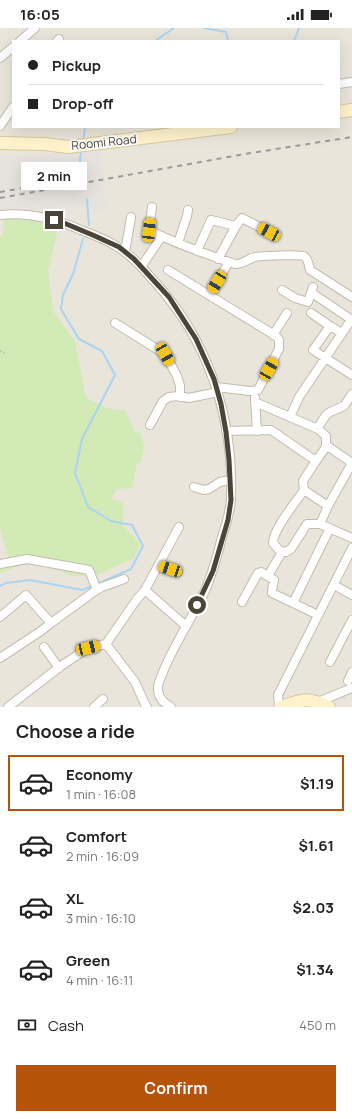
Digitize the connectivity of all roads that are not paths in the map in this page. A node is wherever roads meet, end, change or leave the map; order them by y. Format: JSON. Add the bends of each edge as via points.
{"nodes":[{"id":1,"x":35,"y":28,"type":"edge"},
{"id":2,"x":21,"y":40,"type":"edge"},
{"id":3,"x":12,"y":48,"type":"edge"},
{"id":4,"x":0,"y":58,"type":"edge"},
{"id":5,"x":352,"y":82,"type":"edge"},
{"id":6,"x":340,"y":84,"type":"edge"},
{"id":7,"x":12,"y":108,"type":"edge"},
{"id":8,"x":352,"y":110,"type":"edge"},
{"id":9,"x":340,"y":112,"type":"edge"},
{"id":10,"x":0,"y":126,"type":"edge"},
{"id":11,"x":223,"y":128,"type":"edge"},
{"id":12,"x":0,"y":143,"type":"edge"},
{"id":13,"x":152,"y":207,"type":"dead end"},
{"id":14,"x":188,"y":210,"type":"dead end"},
{"id":15,"x":0,"y":215,"type":"edge"},
{"id":16,"x":131,"y":217,"type":"dead end"},
{"id":17,"x":236,"y":226,"type":"junction"},
{"id":18,"x":269,"y":232,"type":"dead end"},
{"id":19,"x":162,"y":236,"type":"junction"},
{"id":20,"x":178,"y":243,"type":"junction"},
{"id":21,"x":196,"y":251,"type":"junction"},
{"id":22,"x":125,"y":252,"type":"junction"},
{"id":23,"x":218,"y":259,"type":"junction"},
{"id":24,"x":229,"y":262,"type":"junction"},
{"id":25,"x":141,"y":267,"type":"junction"},
{"id":26,"x":168,"y":270,"type":"dead end"},
{"id":27,"x":282,"y":290,"type":"dead end"},
{"id":28,"x":209,"y":295,"type":"junction"},
{"id":29,"x":352,"y":297,"type":"edge"},
{"id":30,"x":287,"y":313,"type":"dead end"},
{"id":31,"x":311,"y":313,"type":"dead end"},
{"id":32,"x":352,"y":320,"type":"edge"},
{"id":33,"x":115,"y":323,"type":"dead end"},
{"id":34,"x":330,"y":326,"type":"junction"},
{"id":35,"x":342,"y":333,"type":"junction"},
{"id":36,"x":273,"y":335,"type":"junction"},
{"id":37,"x":326,"y":358,"type":"junction"},
{"id":38,"x":352,"y":375,"type":"edge"},
{"id":39,"x":217,"y":389,"type":"junction"},
{"id":40,"x":255,"y":392,"type":"junction"},
{"id":41,"x":352,"y":394,"type":"edge"},
{"id":42,"x":180,"y":397,"type":"junction"},
{"id":43,"x":255,"y":402,"type":"junction"},
{"id":44,"x":290,"y":417,"type":"junction"},
{"id":45,"x":150,"y":425,"type":"dead end"},
{"id":46,"x":317,"y":429,"type":"junction"},
{"id":47,"x":257,"y":431,"type":"junction"},
{"id":48,"x":226,"y":432,"type":"junction"},
{"id":49,"x":326,"y":445,"type":"junction"},
{"id":50,"x":316,"y":461,"type":"junction"},
{"id":51,"x":352,"y":463,"type":"edge"},
{"id":52,"x":230,"y":480,"type":"junction"},
{"id":53,"x":194,"y":488,"type":"dead end"},
{"id":54,"x":304,"y":490,"type":"junction"},
{"id":55,"x":328,"y":506,"type":"junction"},
{"id":56,"x":320,"y":524,"type":"junction"},
{"id":57,"x":179,"y":527,"type":"dead end"},
{"id":58,"x":330,"y":528,"type":"junction"},
{"id":59,"x":352,"y":538,"type":"edge"},
{"id":60,"x":352,"y":548,"type":"edge"},
{"id":61,"x":282,"y":552,"type":"junction"},
{"id":62,"x":0,"y":564,"type":"edge"},
{"id":63,"x":158,"y":565,"type":"junction"},
{"id":64,"x":178,"y":572,"type":"dead end"},
{"id":65,"x":268,"y":576,"type":"junction"},
{"id":66,"x":124,"y":579,"type":"dead end"},
{"id":67,"x":334,"y":585,"type":"junction"},
{"id":68,"x":97,"y":590,"type":"junction"},
{"id":69,"x":145,"y":590,"type":"junction"},
{"id":70,"x":352,"y":596,"type":"edge"},
{"id":71,"x":242,"y":602,"type":"dead end"},
{"id":72,"x":293,"y":603,"type":"junction"},
{"id":73,"x":318,"y":615,"type":"junction"},
{"id":74,"x":0,"y":617,"type":"edge"},
{"id":75,"x":352,"y":620,"type":"edge"},
{"id":76,"x":50,"y":623,"type":"junction"},
{"id":77,"x":186,"y":626,"type":"junction"},
{"id":78,"x":106,"y":644,"type":"junction"},
{"id":79,"x":44,"y":647,"type":"dead end"},
{"id":80,"x":0,"y":658,"type":"edge"},
{"id":81,"x":330,"y":662,"type":"dead end"},
{"id":82,"x":59,"y":668,"type":"junction"},
{"id":83,"x":352,"y":672,"type":"edge"},
{"id":84,"x":350,"y":687,"type":"edge"},
{"id":85,"x":103,"y":698,"type":"dead end"},
{"id":86,"x":318,"y":702,"type":"junction"},
{"id":87,"x":8,"y":707,"type":"edge"},
{"id":88,"x":94,"y":707,"type":"edge"},
{"id":89,"x":147,"y":707,"type":"edge"},
{"id":90,"x":171,"y":707,"type":"edge"},
{"id":91,"x":280,"y":707,"type":"edge"},
{"id":92,"x":330,"y":707,"type":"edge"}],
"edges":[{"from":1,"to":2,"type":"street"},
{"from":3,"to":4,"type":"street"},
{"from":5,"to":6,"type":"street"},
{"from":7,"to":10,"type":"street"},
{"from":8,"to":9,"type":"street"},
{"from":11,"to":12,"type":"street","name":"Roomi Road","via":[[68,147]]},
{"from":13,"to":19,"type":"street","via":[[149,230]]},
{"from":14,"to":20,"type":"street"},
{"from":15,"to":22,"type":"street","via":[[32,216],[64,223]]},
{"from":16,"to":22,"type":"street"},
{"from":17,"to":18,"type":"street","via":[[242,218]]},
{"from":17,"to":21,"type":"street","via":[[210,220]]},
{"from":17,"to":23,"type":"street"},
{"from":19,"to":20,"type":"street"},
{"from":19,"to":25,"type":"street"},
{"from":20,"to":21,"type":"street"},
{"from":21,"to":23,"type":"street"},
{"from":22,"to":25,"type":"street"},
{"from":23,"to":24,"type":"street"},
{"from":24,"to":28,"type":"street"},
{"from":24,"to":29,"type":"street","via":[[239,265],[254,257],[296,254],[304,256],[310,270]]},
{"from":25,"to":39,"type":"street","via":[[169,297],[196,339]]},
{"from":26,"to":28,"type":"street"},
{"from":27,"to":32,"type":"street","via":[[308,302],[312,290]]},
{"from":28,"to":36,"type":"street"},
{"from":30,"to":36,"type":"street"},
{"from":31,"to":34,"type":"street"},
{"from":32,"to":35,"type":"street"},
{"from":33,"to":42,"type":"street","via":[[165,354],[177,376]]},
{"from":34,"to":35,"type":"street"},
{"from":34,"to":37,"type":"street","via":[[313,350]]},
{"from":35,"to":37,"type":"street"},
{"from":36,"to":40,"type":"street","via":[[279,340],[279,349],[261,387]]},
{"from":37,"to":38,"type":"street"},
{"from":37,"to":44,"type":"street","via":[[299,397]]},
{"from":39,"to":40,"type":"street"},
{"from":39,"to":42,"type":"street","via":[[189,398]]},
{"from":39,"to":48,"type":"street"},
{"from":40,"to":43,"type":"street"},
{"from":41,"to":46,"type":"street","via":[[344,406],[326,415]]},
{"from":42,"to":45,"type":"street","via":[[169,397],[164,401]]},
{"from":43,"to":44,"type":"street"},
{"from":43,"to":47,"type":"street"},
{"from":44,"to":46,"type":"street"},
{"from":46,"to":49,"type":"street","via":[[326,436]]},
{"from":47,"to":48,"type":"street"},
{"from":47,"to":50,"type":"street","via":[[271,430]]},
{"from":48,"to":52,"type":"street"},
{"from":49,"to":50,"type":"street"},
{"from":49,"to":51,"type":"street"},
{"from":50,"to":54,"type":"street","via":[[303,481]]},
{"from":51,"to":55,"type":"street"},
{"from":52,"to":53,"type":"street","via":[[220,482],[209,489]]},
{"from":52,"to":77,"type":"street","via":[[228,520],[213,571]]},
{"from":54,"to":55,"type":"street"},
{"from":54,"to":61,"type":"street","via":[[285,516],[274,537],[273,543]]},
{"from":55,"to":56,"type":"street"},
{"from":56,"to":58,"type":"street"},
{"from":56,"to":61,"type":"street","via":[[308,524],[291,549]]},
{"from":57,"to":63,"type":"street"},
{"from":58,"to":59,"type":"street"},
{"from":58,"to":72,"type":"street"},
{"from":60,"to":67,"type":"street"},
{"from":61,"to":65,"type":"street"},
{"from":62,"to":68,"type":"street","via":[[28,560],[89,570]]},
{"from":63,"to":64,"type":"street"},
{"from":63,"to":69,"type":"street"},
{"from":65,"to":71,"type":"street","via":[[258,573]]},
{"from":65,"to":72,"type":"street","via":[[274,580],[272,593]]},
{"from":66,"to":68,"type":"street"},
{"from":67,"to":70,"type":"street"},
{"from":67,"to":73,"type":"street"},
{"from":68,"to":76,"type":"street"},
{"from":69,"to":77,"type":"street"},
{"from":69,"to":78,"type":"street"},
{"from":72,"to":73,"type":"street"},
{"from":73,"to":91,"type":"street","via":[[278,695]]},
{"from":74,"to":76,"type":"street","via":[[26,595]]},
{"from":75,"to":81,"type":"street"},
{"from":76,"to":80,"type":"street"},
{"from":77,"to":90,"type":"street","via":[[159,683],[161,699]]},
{"from":78,"to":82,"type":"street","via":[[88,648]]},
{"from":78,"to":89,"type":"street","via":[[135,682]]},
{"from":79,"to":82,"type":"street"},
{"from":82,"to":87,"type":"street"},
{"from":83,"to":84,"type":"street"},
{"from":84,"to":86,"type":"street"},
{"from":85,"to":88,"type":"street"},
{"from":86,"to":91,"type":"street","via":[[303,700]]},
{"from":86,"to":92,"type":"street"}]}
